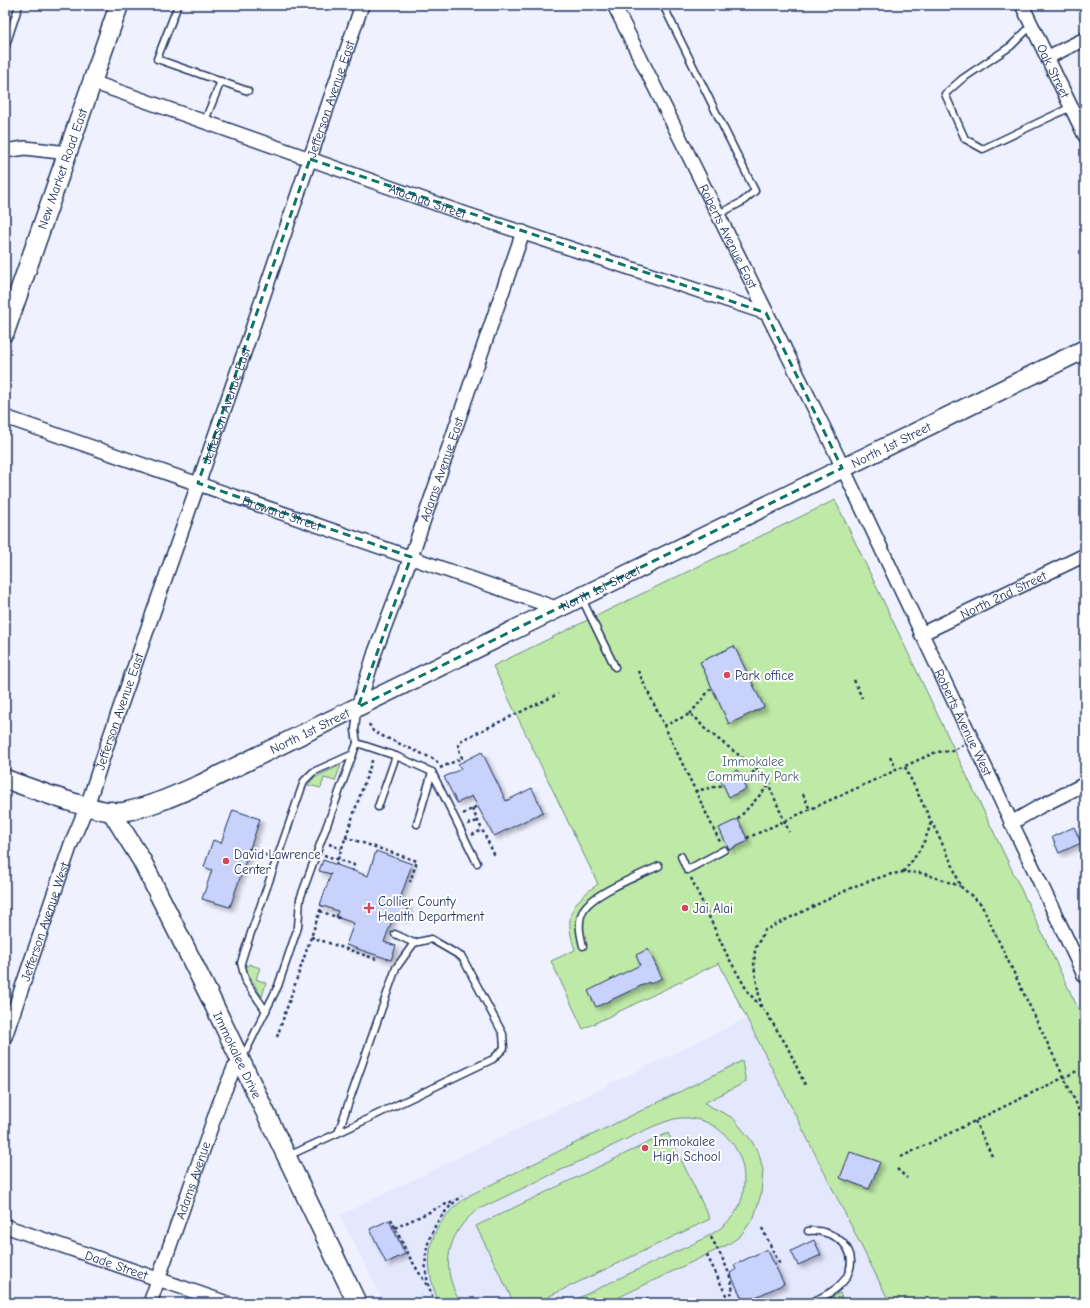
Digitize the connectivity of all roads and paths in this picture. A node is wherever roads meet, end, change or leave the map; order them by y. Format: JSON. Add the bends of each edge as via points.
{"nodes":[{"id":1,"x":19,"y":5,"type":"edge"},
{"id":2,"x":119,"y":5,"type":"edge"},
{"id":3,"x":178,"y":5,"type":"edge"},
{"id":4,"x":362,"y":5,"type":"edge"},
{"id":5,"x":614,"y":5,"type":"edge"},
{"id":6,"x":663,"y":5,"type":"edge"},
{"id":7,"x":1022,"y":5,"type":"edge"},
{"id":8,"x":1032,"y":25,"type":"junction"},
{"id":9,"x":1085,"y":39,"type":"edge"},
{"id":10,"x":5,"y":48,"type":"edge"},
{"id":11,"x":1048,"y":57,"type":"junction"},
{"id":12,"x":221,"y":81,"type":"junction"},
{"id":13,"x":92,"y":82,"type":"junction"},
{"id":14,"x":248,"y":91,"type":"dead end"},
{"id":15,"x":1071,"y":107,"type":"junction"},
{"id":16,"x":204,"y":123,"type":"junction"},
{"id":17,"x":1085,"y":136,"type":"edge"},
{"id":18,"x":5,"y":151,"type":"edge"},
{"id":19,"x":68,"y":153,"type":"junction"},
{"id":20,"x":310,"y":159,"type":"junction"},
{"id":21,"x":718,"y":215,"type":"junction"},
{"id":22,"x":523,"y":232,"type":"junction"},
{"id":23,"x":766,"y":313,"type":"junction"},
{"id":24,"x":5,"y":332,"type":"edge"},
{"id":25,"x":1085,"y":349,"type":"edge"},
{"id":26,"x":5,"y":417,"type":"edge"},
{"id":27,"x":842,"y":468,"type":"junction"},
{"id":28,"x":198,"y":483,"type":"junction"},
{"id":29,"x":1085,"y":555,"type":"edge"},
{"id":30,"x":411,"y":557,"type":"junction"},
{"id":31,"x":582,"y":597,"type":"junction"},
{"id":32,"x":559,"y":609,"type":"junction"},
{"id":33,"x":921,"y":634,"type":"junction"},
{"id":34,"x":615,"y":667,"type":"dead end"},
{"id":35,"x":638,"y":671,"type":"dead end"},
{"id":36,"x":854,"y":680,"type":"dead end"},
{"id":37,"x":712,"y":687,"type":"dead end"},
{"id":38,"x":558,"y":694,"type":"dead end"},
{"id":39,"x":862,"y":698,"type":"dead end"},
{"id":40,"x":358,"y":707,"type":"junction"},
{"id":41,"x":690,"y":714,"type":"junction"},
{"id":42,"x":369,"y":724,"type":"dead end"},
{"id":43,"x":664,"y":726,"type":"junction"},
{"id":44,"x":380,"y":735,"type":"dead end"},
{"id":45,"x":357,"y":743,"type":"junction"},
{"id":46,"x":963,"y":745,"type":"dead end"},
{"id":47,"x":353,"y":754,"type":"junction"},
{"id":48,"x":396,"y":756,"type":"junction"},
{"id":49,"x":890,"y":757,"type":"dead end"},
{"id":50,"x":462,"y":758,"type":"junction"},
{"id":51,"x":379,"y":760,"type":"dead end"},
{"id":52,"x":463,"y":761,"type":"dead end"},
{"id":53,"x":905,"y":767,"type":"junction"},
{"id":54,"x":440,"y":768,"type":"dead end"},
{"id":55,"x":758,"y":770,"type":"junction"},
{"id":56,"x":897,"y":771,"type":"junction"},
{"id":57,"x":432,"y":772,"type":"junction"},
{"id":58,"x":741,"y":778,"type":"dead end"},
{"id":59,"x":5,"y":779,"type":"edge"},
{"id":60,"x":770,"y":784,"type":"junction"},
{"id":61,"x":1085,"y":784,"type":"edge"},
{"id":62,"x":724,"y":785,"type":"dead end"},
{"id":63,"x":696,"y":791,"type":"junction"},
{"id":64,"x":803,"y":794,"type":"dead end"},
{"id":65,"x":88,"y":806,"type":"junction"},
{"id":66,"x":477,"y":806,"type":"dead end"},
{"id":67,"x":378,"y":807,"type":"dead end"},
{"id":68,"x":472,"y":809,"type":"junction"},
{"id":69,"x":810,"y":810,"type":"junction"},
{"id":70,"x":110,"y":811,"type":"junction"},
{"id":71,"x":463,"y":814,"type":"dead end"},
{"id":72,"x":738,"y":819,"type":"dead end"},
{"id":73,"x":478,"y":821,"type":"junction"},
{"id":74,"x":785,"y":821,"type":"junction"},
{"id":75,"x":932,"y":822,"type":"junction"},
{"id":76,"x":1011,"y":823,"type":"junction"},
{"id":77,"x":417,"y":824,"type":"dead end"},
{"id":78,"x":468,"y":825,"type":"dead end"},
{"id":79,"x":789,"y":832,"type":"dead end"},
{"id":80,"x":345,"y":837,"type":"junction"},
{"id":81,"x":747,"y":838,"type":"dead end"},
{"id":82,"x":248,"y":849,"type":"dead end"},
{"id":83,"x":724,"y":850,"type":"joint"},
{"id":84,"x":317,"y":853,"type":"junction"},
{"id":85,"x":269,"y":856,"type":"dead end"},
{"id":86,"x":495,"y":856,"type":"dead end"},
{"id":87,"x":680,"y":856,"type":"dead end"},
{"id":88,"x":338,"y":860,"type":"junction"},
{"id":89,"x":477,"y":863,"type":"dead end"},
{"id":90,"x":336,"y":865,"type":"dead end"},
{"id":91,"x":659,"y":866,"type":"dead end"},
{"id":92,"x":687,"y":870,"type":"junction"},
{"id":93,"x":352,"y":871,"type":"dead end"},
{"id":94,"x":903,"y":872,"type":"junction"},
{"id":95,"x":410,"y":882,"type":"dead end"},
{"id":96,"x":960,"y":886,"type":"junction"},
{"id":97,"x":322,"y":905,"type":"dead end"},
{"id":98,"x":320,"y":911,"type":"junction"},
{"id":99,"x":342,"y":919,"type":"dead end"},
{"id":100,"x":395,"y":934,"type":"dead end"},
{"id":101,"x":311,"y":937,"type":"junction"},
{"id":102,"x":414,"y":943,"type":"junction"},
{"id":103,"x":583,"y":946,"type":"dead end"},
{"id":104,"x":376,"y":959,"type":"dead end"},
{"id":105,"x":1085,"y":977,"type":"edge"},
{"id":106,"x":761,"y":1007,"type":"junction"},
{"id":107,"x":266,"y":1011,"type":"junction"},
{"id":108,"x":5,"y":1037,"type":"edge"},
{"id":109,"x":277,"y":1037,"type":"dead end"},
{"id":110,"x":241,"y":1061,"type":"junction"},
{"id":111,"x":1077,"y":1071,"type":"dead end"},
{"id":112,"x":1063,"y":1078,"type":"junction"},
{"id":113,"x":806,"y":1087,"type":"dead end"},
{"id":114,"x":975,"y":1121,"type":"junction"},
{"id":115,"x":1085,"y":1132,"type":"edge"},
{"id":116,"x":338,"y":1133,"type":"junction"},
{"id":117,"x":992,"y":1156,"type":"dead end"},
{"id":118,"x":287,"y":1157,"type":"junction"},
{"id":119,"x":900,"y":1157,"type":"dead end"},
{"id":120,"x":897,"y":1169,"type":"dead end"},
{"id":121,"x":908,"y":1178,"type":"dead end"},
{"id":122,"x":391,"y":1218,"type":"dead end"},
{"id":123,"x":5,"y":1226,"type":"edge"},
{"id":124,"x":395,"y":1228,"type":"junction"},
{"id":125,"x":762,"y":1228,"type":"dead end"},
{"id":126,"x":808,"y":1231,"type":"dead end"},
{"id":127,"x":709,"y":1234,"type":"dead end"},
{"id":128,"x":707,"y":1255,"type":"dead end"},
{"id":129,"x":775,"y":1264,"type":"dead end"},
{"id":130,"x":159,"y":1280,"type":"junction"},
{"id":131,"x":430,"y":1290,"type":"junction"},
{"id":132,"x":647,"y":1297,"type":"dead end"},
{"id":133,"x":150,"y":1303,"type":"edge"},
{"id":134,"x":227,"y":1303,"type":"edge"},
{"id":135,"x":357,"y":1303,"type":"edge"},
{"id":136,"x":435,"y":1303,"type":"edge"},
{"id":137,"x":650,"y":1303,"type":"edge"},
{"id":138,"x":810,"y":1303,"type":"edge"}],
"edges":[{"from":1,"to":10,"type":"lane"},
{"from":2,"to":13,"type":"street","name":"New Market Road East"},
{"from":3,"to":12,"type":"lane","via":[[157,59]]},
{"from":4,"to":20,"type":"street","name":"Jefferson Avenue East"},
{"from":5,"to":21,"type":"street","name":"Roberts Avenue East"},
{"from":6,"to":21,"type":"lane","via":[[755,191],[742,202]]},
{"from":7,"to":8,"type":"street","name":"Oak Street"},
{"from":8,"to":11,"type":"street","name":"Oak Street"},
{"from":8,"to":15,"type":"lane","via":[[1011,46],[962,79],[945,94],[965,139],[983,149]]},
{"from":9,"to":11,"type":"street"},
{"from":11,"to":15,"type":"street","name":"Oak Street"},
{"from":12,"to":14,"type":"lane"},
{"from":12,"to":16,"type":"lane"},
{"from":13,"to":16,"type":"street","name":"Alachua Street"},
{"from":13,"to":19,"type":"street","name":"New Market Road East"},
{"from":15,"to":17,"type":"street","name":"Oak Street"},
{"from":16,"to":20,"type":"street","name":"Alachua Street"},
{"from":18,"to":19,"type":"street","via":[[25,148]]},
{"from":19,"to":24,"type":"street","name":"New Market Road East"},
{"from":20,"to":22,"type":"street","name":"Alachua Street"},
{"from":20,"to":28,"type":"street","name":"Jefferson Avenue East"},
{"from":21,"to":23,"type":"street","name":"Roberts Avenue East"},
{"from":22,"to":23,"type":"street","name":"Alachua Street"},
{"from":22,"to":30,"type":"street","name":"Adams Avenue East"},
{"from":23,"to":27,"type":"street","name":"Roberts Avenue East"},
{"from":25,"to":27,"type":"street","name":"North 1st Street"},
{"from":26,"to":28,"type":"street","name":"Broward Street"},
{"from":27,"to":31,"type":"street","name":"North 1st Street"},
{"from":27,"to":33,"type":"street","name":"Roberts Avenue West"},
{"from":28,"to":30,"type":"street","name":"Broward Street"},
{"from":28,"to":65,"type":"street","name":"Jefferson Avenue East"},
{"from":29,"to":33,"type":"street","name":"North 2nd Street"},
{"from":30,"to":32,"type":"street","name":"Broward Street"},
{"from":30,"to":40,"type":"street","name":"Adams Avenue East","via":[[375,652]]},
{"from":31,"to":32,"type":"street","name":"North 1st Street"},
{"from":31,"to":34,"type":"lane"},
{"from":32,"to":40,"type":"street","name":"North 1st Street"},
{"from":33,"to":76,"type":"street","name":"Roberts Avenue West"},
{"from":35,"to":43,"type":"path"},
{"from":36,"to":39,"type":"path"},
{"from":37,"to":41,"type":"path"},
{"from":38,"to":50,"type":"path","via":[[462,740],[458,747]]},
{"from":40,"to":45,"type":"lane","via":[[355,730]]},
{"from":40,"to":70,"type":"street","name":"North 1st Street","via":[[201,784],[122,812]]},
{"from":41,"to":43,"type":"path"},
{"from":41,"to":55,"type":"path"},
{"from":42,"to":44,"type":"path","via":[[373,731]]},
{"from":43,"to":63,"type":"path"},
{"from":45,"to":47,"type":"lane"},
{"from":45,"to":48,"type":"lane"},
{"from":46,"to":53,"type":"path","via":[[952,751],[936,752]]},
{"from":47,"to":84,"type":"lane"},
{"from":47,"to":107,"type":"lane","via":[[313,772],[304,781],[241,963],[246,982]]},
{"from":48,"to":57,"type":"lane"},
{"from":48,"to":67,"type":"lane"},
{"from":49,"to":56,"type":"path"},
{"from":50,"to":52,"type":"path"},
{"from":50,"to":54,"type":"path"},
{"from":51,"to":80,"type":"path","via":[[373,758]]},
{"from":53,"to":56,"type":"path"},
{"from":53,"to":75,"type":"path"},
{"from":55,"to":58,"type":"path"},
{"from":55,"to":60,"type":"path"},
{"from":56,"to":69,"type":"path"},
{"from":57,"to":77,"type":"lane"},
{"from":57,"to":89,"type":"lane"},
{"from":59,"to":65,"type":"street","name":"North 1st Street"},
{"from":60,"to":72,"type":"path"},
{"from":60,"to":74,"type":"path"},
{"from":61,"to":76,"type":"street"},
{"from":62,"to":63,"type":"path"},
{"from":63,"to":83,"type":"path"},
{"from":64,"to":69,"type":"path"},
{"from":65,"to":70,"type":"street","name":"North 1st Street"},
{"from":65,"to":108,"type":"street","name":"Jefferson Avenue West","via":[[72,844]]},
{"from":66,"to":68,"type":"path"},
{"from":68,"to":71,"type":"path"},
{"from":68,"to":73,"type":"path"},
{"from":69,"to":74,"type":"path"},
{"from":70,"to":110,"type":"street","name":"Immokalee Drive","via":[[142,862]]},
{"from":73,"to":78,"type":"path"},
{"from":73,"to":86,"type":"path"},
{"from":74,"to":79,"type":"path"},
{"from":74,"to":81,"type":"path"},
{"from":75,"to":94,"type":"path","via":[[921,851]]},
{"from":75,"to":96,"type":"path"},
{"from":76,"to":105,"type":"street","name":"Roberts Avenue West"},
{"from":80,"to":88,"type":"path"},
{"from":80,"to":95,"type":"path","via":[[417,861]]},
{"from":82,"to":85,"type":"path"},
{"from":83,"to":92,"type":"lane"},
{"from":84,"to":88,"type":"path"},
{"from":84,"to":107,"type":"lane","via":[[300,899],[298,927],[278,986]]},
{"from":87,"to":92,"type":"lane"},
{"from":88,"to":90,"type":"path"},
{"from":88,"to":93,"type":"path","via":[[354,865]]},
{"from":91,"to":103,"type":"lane","via":[[592,900],[583,910],[579,928]]},
{"from":92,"to":106,"type":"path","via":[[727,955],[748,992]]},
{"from":94,"to":96,"type":"path","via":[[922,873]]},
{"from":94,"to":106,"type":"path","via":[[870,880],[765,930],[755,949],[754,966]]},
{"from":96,"to":112,"type":"path","via":[[981,904]]},
{"from":97,"to":98,"type":"path"},
{"from":98,"to":99,"type":"path"},
{"from":98,"to":101,"type":"path"},
{"from":100,"to":102,"type":"lane"},
{"from":101,"to":104,"type":"path"},
{"from":101,"to":109,"type":"path"},
{"from":102,"to":116,"type":"lane","via":[[396,968]]},
{"from":102,"to":116,"type":"lane","via":[[431,939],[462,957],[503,1034],[504,1048],[493,1059]]},
{"from":106,"to":113,"type":"path","via":[[787,1046]]},
{"from":107,"to":110,"type":"lane"},
{"from":110,"to":118,"type":"street","name":"Immokalee Drive"},
{"from":110,"to":130,"type":"street","name":"Adams Avenue","via":[[234,1068],[219,1104]]},
{"from":111,"to":112,"type":"path"},
{"from":112,"to":114,"type":"path"},
{"from":112,"to":115,"type":"path","via":[[1077,1105]]},
{"from":114,"to":117,"type":"path"},
{"from":114,"to":119,"type":"path"},
{"from":116,"to":118,"type":"lane"},
{"from":118,"to":135,"type":"street","name":"Immokalee Drive"},
{"from":120,"to":121,"type":"path"},
{"from":122,"to":124,"type":"path"},
{"from":123,"to":130,"type":"street","name":"Dade Street"},
{"from":124,"to":131,"type":"path"},
{"from":124,"to":131,"type":"path","via":[[460,1197],[445,1210],[430,1236],[425,1264]]},
{"from":125,"to":129,"type":"path","via":[[779,1263]]},
{"from":126,"to":138,"type":"lane","via":[[823,1232],[845,1243],[851,1258],[851,1266],[843,1282],[824,1297]]},
{"from":127,"to":128,"type":"path","via":[[734,1285],[732,1293],[726,1295]]},
{"from":130,"to":133,"type":"street","name":"Adams Avenue"},
{"from":130,"to":134,"type":"street","name":"Dade Street"},
{"from":131,"to":136,"type":"path"},
{"from":132,"to":137,"type":"path"}]}
